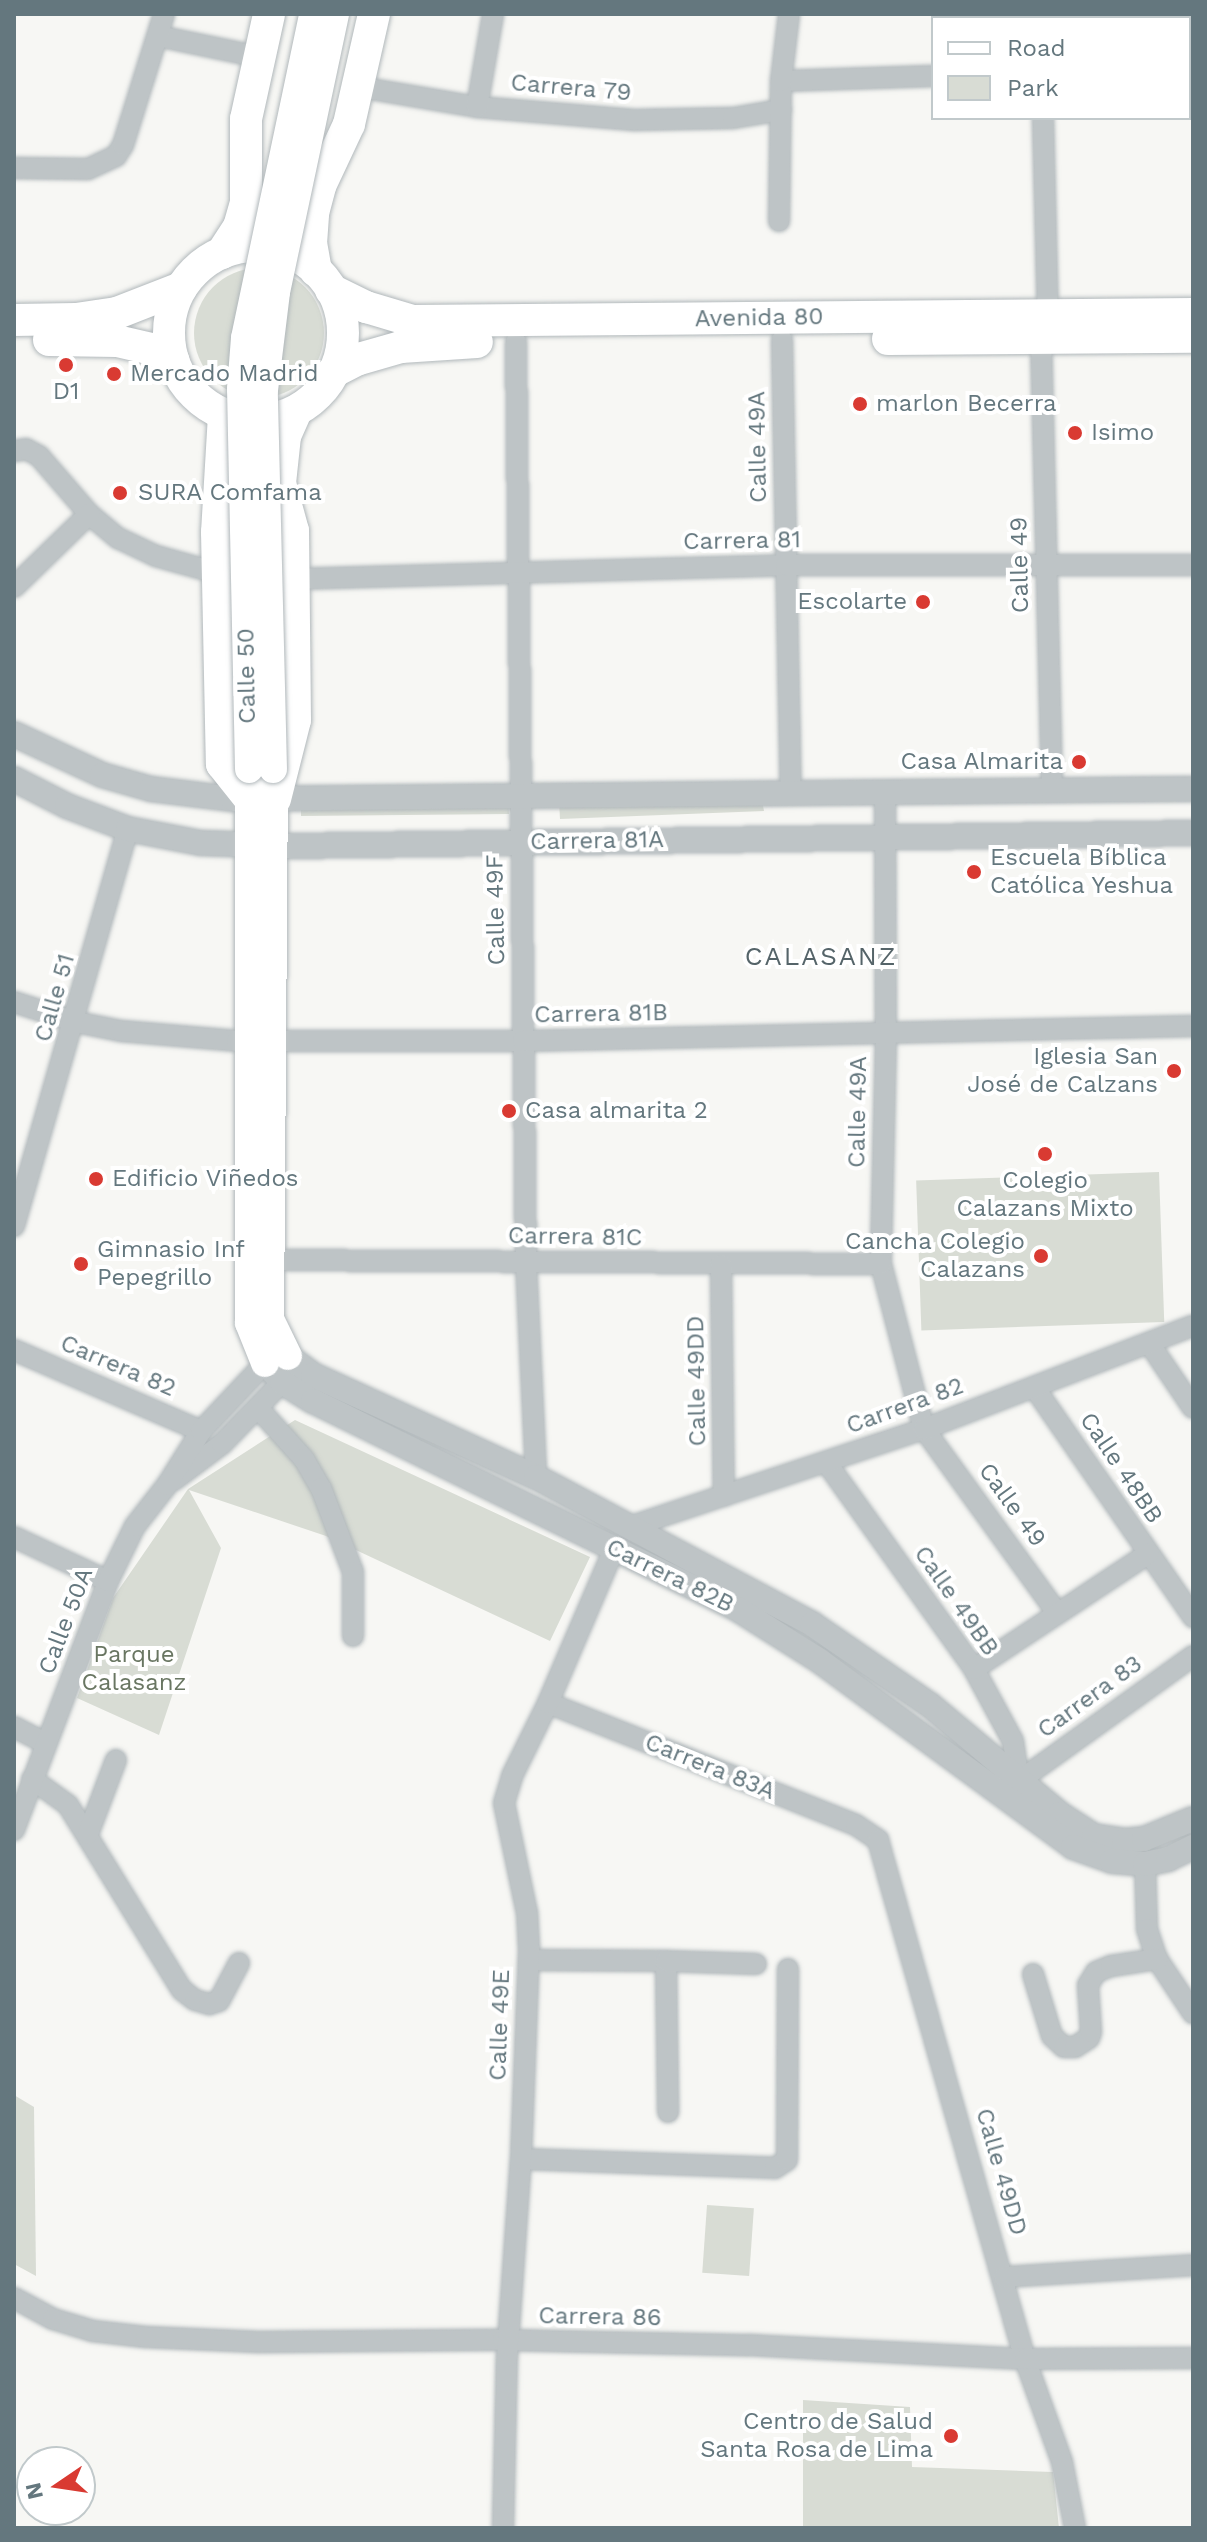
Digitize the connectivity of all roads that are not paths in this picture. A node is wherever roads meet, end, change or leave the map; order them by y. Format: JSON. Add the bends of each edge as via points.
{"nodes":[{"id":1,"x":164,"y":14,"type":"edge"},
{"id":2,"x":269,"y":14,"type":"edge"},
{"id":3,"x":313,"y":14,"type":"edge"},
{"id":4,"x":335,"y":14,"type":"edge"},
{"id":5,"x":374,"y":14,"type":"edge"},
{"id":6,"x":493,"y":14,"type":"edge"},
{"id":7,"x":789,"y":14,"type":"edge"},
{"id":8,"x":158,"y":36,"type":"junction"},
{"id":9,"x":259,"y":57,"type":"junction"},
{"id":10,"x":931,"y":76,"type":"edge"},
{"id":11,"x":781,"y":81,"type":"junction"},
{"id":12,"x":359,"y":87,"type":"junction"},
{"id":13,"x":477,"y":107,"type":"junction"},
{"id":14,"x":781,"y":110,"type":"junction"},
{"id":15,"x":1043,"y":120,"type":"edge"},
{"id":16,"x":14,"y":168,"type":"edge"},
{"id":17,"x":779,"y":221,"type":"dead end"},
{"id":18,"x":222,"y":253,"type":"junction"},
{"id":19,"x":324,"y":281,"type":"junction"},
{"id":20,"x":181,"y":288,"type":"junction"},
{"id":21,"x":1193,"y":314,"type":"edge"},
{"id":22,"x":14,"y":320,"type":"edge"},
{"id":23,"x":1044,"y":327,"type":"junction"},
{"id":24,"x":1193,"y":337,"type":"edge"},
{"id":25,"x":14,"y":340,"type":"edge"},
{"id":26,"x":782,"y":340,"type":"junction"},
{"id":27,"x":516,"y":342,"type":"junction"},
{"id":28,"x":173,"y":360,"type":"junction"},
{"id":29,"x":333,"y":372,"type":"junction"},
{"id":30,"x":296,"y":411,"type":"junction"},
{"id":31,"x":224,"y":415,"type":"junction"},
{"id":32,"x":14,"y":451,"type":"edge"},
{"id":33,"x":89,"y":514,"type":"junction"},
{"id":34,"x":786,"y":565,"type":"junction"},
{"id":35,"x":1193,"y":565,"type":"edge"},
{"id":36,"x":1046,"y":566,"type":"junction"},
{"id":37,"x":217,"y":573,"type":"junction"},
{"id":38,"x":519,"y":574,"type":"junction"},
{"id":39,"x":293,"y":579,"type":"junction"},
{"id":40,"x":14,"y":587,"type":"edge"},
{"id":41,"x":14,"y":734,"type":"edge"},
{"id":42,"x":14,"y":779,"type":"edge"},
{"id":43,"x":262,"y":784,"type":"junction"},
{"id":44,"x":1193,"y":789,"type":"edge"},
{"id":45,"x":1052,"y":791,"type":"junction"},
{"id":46,"x":885,"y":792,"type":"junction"},
{"id":47,"x":791,"y":793,"type":"junction"},
{"id":48,"x":521,"y":797,"type":"junction"},
{"id":49,"x":128,"y":829,"type":"junction"},
{"id":50,"x":1193,"y":833,"type":"edge"},
{"id":51,"x":885,"y":837,"type":"junction"},
{"id":52,"x":521,"y":843,"type":"junction"},
{"id":53,"x":262,"y":845,"type":"junction"},
{"id":54,"x":14,"y":1002,"type":"edge"},
{"id":55,"x":76,"y":1022,"type":"junction"},
{"id":56,"x":1193,"y":1026,"type":"edge"},
{"id":57,"x":886,"y":1035,"type":"junction"},
{"id":58,"x":261,"y":1041,"type":"junction"},
{"id":59,"x":523,"y":1041,"type":"junction"},
{"id":60,"x":14,"y":1226,"type":"edge"},
{"id":61,"x":268,"y":1260,"type":"junction"},
{"id":62,"x":526,"y":1262,"type":"junction"},
{"id":63,"x":881,"y":1264,"type":"junction"},
{"id":64,"x":721,"y":1265,"type":"junction"},
{"id":65,"x":1193,"y":1326,"type":"edge"},
{"id":66,"x":1149,"y":1343,"type":"junction"},
{"id":67,"x":14,"y":1350,"type":"edge"},
{"id":68,"x":273,"y":1356,"type":"junction"},
{"id":69,"x":1034,"y":1387,"type":"junction"},
{"id":70,"x":258,"y":1408,"type":"junction"},
{"id":71,"x":1193,"y":1408,"type":"edge"},
{"id":72,"x":924,"y":1429,"type":"junction"},
{"id":73,"x":201,"y":1431,"type":"junction"},
{"id":74,"x":826,"y":1462,"type":"junction"},
{"id":75,"x":536,"y":1477,"type":"junction"},
{"id":76,"x":167,"y":1485,"type":"junction"},
{"id":77,"x":724,"y":1496,"type":"junction"},
{"id":78,"x":632,"y":1526,"type":"junction"},
{"id":79,"x":14,"y":1537,"type":"edge"},
{"id":80,"x":614,"y":1549,"type":"junction"},
{"id":81,"x":1148,"y":1554,"type":"junction"},
{"id":82,"x":108,"y":1581,"type":"junction"},
{"id":83,"x":1057,"y":1613,"type":"junction"},
{"id":84,"x":1193,"y":1617,"type":"edge"},
{"id":85,"x":353,"y":1636,"type":"dead end"},
{"id":86,"x":1193,"y":1656,"type":"edge"},
{"id":87,"x":974,"y":1669,"type":"junction"},
{"id":88,"x":548,"y":1703,"type":"junction"},
{"id":89,"x":14,"y":1727,"type":"edge"},
{"id":90,"x":46,"y":1743,"type":"junction"},
{"id":91,"x":116,"y":1760,"type":"dead end"},
{"id":92,"x":32,"y":1779,"type":"junction"},
{"id":93,"x":1019,"y":1781,"type":"junction"},
{"id":94,"x":1193,"y":1819,"type":"edge"},
{"id":95,"x":14,"y":1830,"type":"edge"},
{"id":96,"x":870,"y":1833,"type":"joint"},
{"id":97,"x":88,"y":1834,"type":"junction"},
{"id":98,"x":1193,"y":1847,"type":"edge"},
{"id":99,"x":1145,"y":1864,"type":"junction"},
{"id":100,"x":1157,"y":1959,"type":"junction"},
{"id":101,"x":529,"y":1960,"type":"junction"},
{"id":102,"x":666,"y":1961,"type":"junction"},
{"id":103,"x":239,"y":1963,"type":"dead end"},
{"id":104,"x":756,"y":1964,"type":"dead end"},
{"id":105,"x":788,"y":1969,"type":"dead end"},
{"id":106,"x":1033,"y":1974,"type":"dead end"},
{"id":107,"x":1193,"y":2013,"type":"edge"},
{"id":108,"x":668,"y":2112,"type":"dead end"},
{"id":109,"x":521,"y":2159,"type":"junction"},
{"id":110,"x":1193,"y":2265,"type":"edge"},
{"id":111,"x":1004,"y":2277,"type":"junction"},
{"id":112,"x":14,"y":2298,"type":"edge"},
{"id":113,"x":509,"y":2342,"type":"junction"},
{"id":114,"x":1193,"y":2358,"type":"edge"},
{"id":115,"x":1025,"y":2359,"type":"junction"},
{"id":116,"x":503,"y":2528,"type":"edge"},
{"id":117,"x":1075,"y":2528,"type":"edge"}],
"edges":[{"from":1,"to":8,"type":"street"},
{"from":2,"to":9,"type":"main road"},
{"from":3,"to":43,"type":"main road","name":"Calle 50","bridge":true,"via":[[245,338],[241,389]]},
{"from":4,"to":43,"type":"main road","name":"Calle 50","bridge":true,"via":[[276,292],[265,377]]},
{"from":5,"to":12,"type":"main road"},
{"from":6,"to":13,"type":"street"},
{"from":7,"to":11,"type":"street"},
{"from":8,"to":9,"type":"street"},
{"from":8,"to":16,"type":"street","via":[[116,156],[88,169]]},
{"from":9,"to":18,"type":"main road","via":[[246,119],[246,203],[239,227]]},
{"from":10,"to":11,"type":"street"},
{"from":11,"to":14,"type":"street"},
{"from":12,"to":13,"type":"street","name":"Carrera 79"},
{"from":12,"to":19,"type":"main road","via":[[313,213],[311,244]]},
{"from":13,"to":14,"type":"street","name":"Carrera 79","via":[[634,120],[733,118]]},
{"from":14,"to":17,"type":"street"},
{"from":15,"to":23,"type":"street","name":"Calle 49"},
{"from":18,"to":19,"type":"main road","via":[[272,248],[303,260]]},
{"from":18,"to":20,"type":"main road","via":[[192,273]]},
{"from":19,"to":23,"type":"main road","name":"Avenida 80","via":[[379,312],[413,321]]},
{"from":19,"to":29,"type":"main road","via":[[342,331]]},
{"from":20,"to":22,"type":"main road","via":[[107,315]]},
{"from":20,"to":28,"type":"main road","via":[[169,335]]},
{"from":21,"to":23,"type":"main road","name":"Avenida 80"},
{"from":23,"to":24,"type":"main road","name":"Avenida 80"},
{"from":23,"to":26,"type":"main road","name":"Avenida 80"},
{"from":23,"to":36,"type":"street","name":"Calle 49"},
{"from":25,"to":28,"type":"main road","via":[[117,341]]},
{"from":26,"to":27,"type":"main road","name":"Avenida 80"},
{"from":26,"to":34,"type":"street","name":"Calle 49A"},
{"from":27,"to":29,"type":"main road","name":"Avenida 80","via":[[401,347]]},
{"from":27,"to":38,"type":"street","name":"Calle 49F"},
{"from":28,"to":31,"type":"main road","via":[[192,393]]},
{"from":29,"to":30,"type":"main road"},
{"from":30,"to":31,"type":"main road","via":[[272,419]]},
{"from":30,"to":39,"type":"main road","via":[[285,436],[280,471],[293,531]]},
{"from":31,"to":37,"type":"main road"},
{"from":32,"to":33,"type":"street","via":[[26,449],[39,456]]},
{"from":33,"to":37,"type":"street","via":[[138,549]]},
{"from":33,"to":40,"type":"street"},
{"from":34,"to":36,"type":"street","name":"Carrera 81"},
{"from":34,"to":38,"type":"street","name":"Carrera 81"},
{"from":34,"to":47,"type":"street","name":"Calle 49A"},
{"from":35,"to":36,"type":"street","name":"Carrera 81"},
{"from":36,"to":45,"type":"street","name":"Calle 49"},
{"from":37,"to":43,"type":"main road","via":[[222,764]]},
{"from":38,"to":39,"type":"street","name":"Carrera 81"},
{"from":38,"to":48,"type":"street","name":"Calle 49F"},
{"from":39,"to":43,"type":"main road","via":[[295,720]]},
{"from":41,"to":43,"type":"street","name":"Carrera 81A","via":[[76,766],[135,785],[187,794]]},
{"from":42,"to":49,"type":"street","name":"Carrera 81A"},
{"from":43,"to":48,"type":"street","name":"Carrera 81A"},
{"from":43,"to":53,"type":"main road","name":"Calle 50"},
{"from":44,"to":45,"type":"street","name":"Carrera 81A"},
{"from":45,"to":46,"type":"street","name":"Carrera 81A"},
{"from":46,"to":47,"type":"street","name":"Carrera 81A"},
{"from":46,"to":51,"type":"street","name":"Calle 49A"},
{"from":47,"to":48,"type":"street","name":"Carrera 81A"},
{"from":48,"to":52,"type":"street","name":"Calle 49F"},
{"from":49,"to":53,"type":"street","name":"Carrera 81A","via":[[179,840]]},
{"from":49,"to":55,"type":"street","name":"Calle 51"},
{"from":50,"to":51,"type":"street","name":"Carrera 81A"},
{"from":51,"to":52,"type":"street","name":"Carrera 81A"},
{"from":51,"to":57,"type":"street","name":"Calle 49A"},
{"from":52,"to":53,"type":"street","name":"Carrera 81A"},
{"from":52,"to":59,"type":"street","name":"Calle 49F"},
{"from":53,"to":58,"type":"main road","name":"Calle 50"},
{"from":54,"to":55,"type":"street","name":"Carrera 81B"},
{"from":55,"to":58,"type":"street","name":"Carrera 81B","via":[[151,1035]]},
{"from":55,"to":60,"type":"street","name":"Calle 51"},
{"from":56,"to":57,"type":"street","name":"Carrera 81B"},
{"from":57,"to":59,"type":"street","name":"Carrera 81B"},
{"from":57,"to":63,"type":"street","name":"Calle 49A"},
{"from":58,"to":59,"type":"street","name":"Carrera 81B"},
{"from":58,"to":61,"type":"main road","name":"Calle 50"},
{"from":58,"to":68,"type":"main road","name":"Calle 50","via":[[249,1323]]},
{"from":59,"to":62,"type":"street","name":"Calle 49F"},
{"from":61,"to":62,"type":"street","name":"Carrera 81C"},
{"from":61,"to":68,"type":"main road","name":"Calle 50"},
{"from":62,"to":64,"type":"street","name":"Carrera 81C"},
{"from":62,"to":75,"type":"street","name":"Calle 49F"},
{"from":63,"to":64,"type":"street","name":"Carrera 81C"},
{"from":63,"to":72,"type":"street","name":"Calle 49A"},
{"from":64,"to":77,"type":"street","name":"Calle 49DD"},
{"from":65,"to":66,"type":"street","name":"Carrera 82"},
{"from":66,"to":69,"type":"street","name":"Carrera 82"},
{"from":66,"to":71,"type":"street"},
{"from":67,"to":73,"type":"street","name":"Carrera 82"},
{"from":68,"to":70,"type":"street","name":"Calle 50A"},
{"from":68,"to":73,"type":"street","name":"Calle 50A"},
{"from":68,"to":75,"type":"street","name":"Carrera 82B"},
{"from":68,"to":80,"type":"street","name":"Carrera 82B","via":[[313,1401]]},
{"from":69,"to":72,"type":"street","name":"Carrera 82"},
{"from":69,"to":81,"type":"street","name":"Calle 48BB"},
{"from":70,"to":76,"type":"street","name":"Calle 50A","via":[[222,1444]]},
{"from":70,"to":85,"type":"street","via":[[304,1459],[321,1488],[353,1572]]},
{"from":72,"to":74,"type":"street","name":"Carrera 82"},
{"from":72,"to":83,"type":"street","name":"Calle 49"},
{"from":73,"to":76,"type":"street","name":"Calle 50A"},
{"from":74,"to":77,"type":"street","name":"Carrera 82"},
{"from":74,"to":87,"type":"street","name":"Calle 49BB"},
{"from":75,"to":78,"type":"street","name":"Carrera 82B"},
{"from":76,"to":82,"type":"street","name":"Calle 50A","via":[[135,1526]]},
{"from":77,"to":78,"type":"street","name":"Carrera 82"},
{"from":78,"to":93,"type":"street","name":"Carrera 82B","via":[[822,1630],[930,1705]]},
{"from":79,"to":82,"type":"street"},
{"from":80,"to":88,"type":"street","name":"Calle 49E"},
{"from":80,"to":99,"type":"street","name":"Carrera 82B","via":[[736,1608],[820,1661],[1049,1832],[1097,1857]]},
{"from":81,"to":83,"type":"street"},
{"from":81,"to":84,"type":"street","name":"Calle 48BB"},
{"from":82,"to":90,"type":"street","name":"Calle 50A"},
{"from":83,"to":87,"type":"street"},
{"from":86,"to":93,"type":"street","name":"Carrera 83"},
{"from":87,"to":93,"type":"street","name":"Calle 49BB","via":[[1013,1741]]},
{"from":88,"to":96,"type":"street","name":"Carrera 83A"},
{"from":88,"to":101,"type":"street","name":"Calle 49E","via":[[504,1803],[527,1913]]},
{"from":89,"to":90,"type":"street"},
{"from":90,"to":92,"type":"street","name":"Calle 50A"},
{"from":91,"to":97,"type":"street"},
{"from":92,"to":95,"type":"street","name":"Calle 50A"},
{"from":92,"to":97,"type":"street","via":[[68,1805]]},
{"from":93,"to":94,"type":"street","via":[[1085,1831],[1110,1840],[1157,1837]]},
{"from":96,"to":111,"type":"street","name":"Calle 49DD","via":[[885,1858]]},
{"from":97,"to":103,"type":"street","via":[[182,1990],[195,2000],[219,2001]]},
{"from":98,"to":99,"type":"street"},
{"from":99,"to":100,"type":"street","via":[[1147,1929]]},
{"from":100,"to":106,"type":"street","via":[[1096,1972],[1088,1985],[1091,2032],[1075,2047],[1064,2047],[1052,2036]]},
{"from":100,"to":107,"type":"street"},
{"from":101,"to":102,"type":"street"},
{"from":101,"to":109,"type":"street","name":"Calle 49E"},
{"from":102,"to":104,"type":"street"},
{"from":102,"to":108,"type":"street"},
{"from":105,"to":109,"type":"street","via":[[787,2160],[775,2168]]},
{"from":109,"to":113,"type":"street","name":"Calle 49E"},
{"from":110,"to":111,"type":"street"},
{"from":111,"to":115,"type":"street","name":"Calle 49DD"},
{"from":112,"to":113,"type":"street","name":"Carrera 86","via":[[93,2331],[146,2337]]},
{"from":113,"to":115,"type":"street","name":"Carrera 86","via":[[749,2345]]},
{"from":113,"to":116,"type":"street","name":"Calle 49E"},
{"from":114,"to":115,"type":"street","name":"Carrera 86"},
{"from":115,"to":117,"type":"street","name":"Calle 49DD","via":[[1062,2462]]}]}
